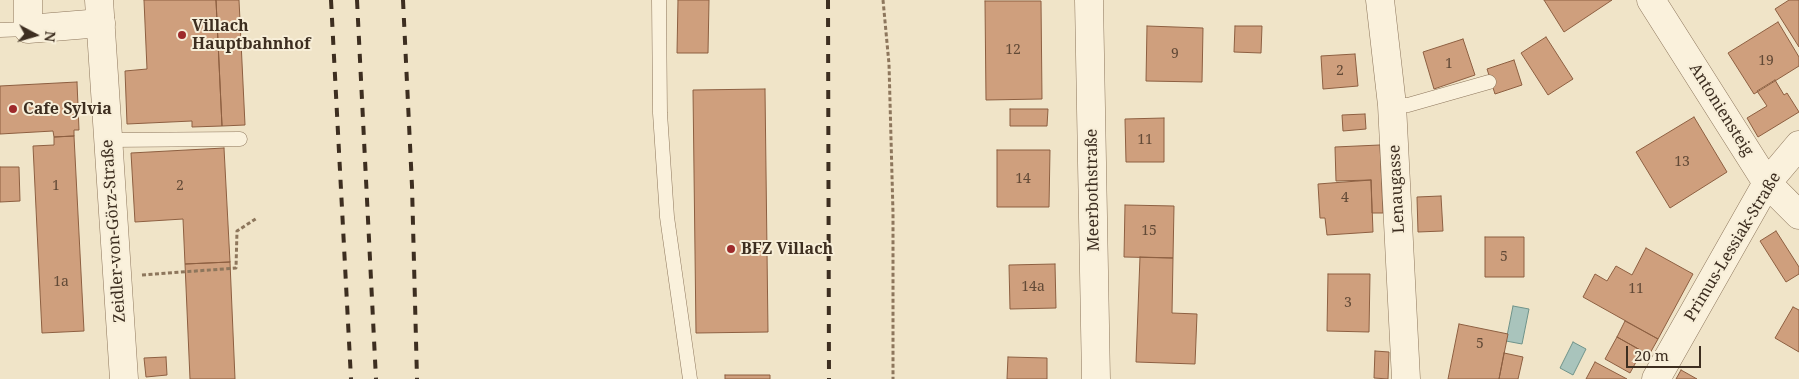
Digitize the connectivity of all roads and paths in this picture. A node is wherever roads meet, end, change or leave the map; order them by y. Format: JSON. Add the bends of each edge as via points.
{"nodes":[{"id":1,"x":28,"y":0,"type":"edge"},
{"id":2,"x":659,"y":0,"type":"edge"},
{"id":3,"x":883,"y":0,"type":"edge"},
{"id":4,"x":1089,"y":0,"type":"edge"},
{"id":5,"x":1380,"y":0,"type":"edge"},
{"id":6,"x":1651,"y":0,"type":"edge"},
{"id":7,"x":100,"y":11,"type":"edge"},
{"id":8,"x":28,"y":29,"type":"junction"},
{"id":9,"x":0,"y":30,"type":"edge"},
{"id":10,"x":1489,"y":82,"type":"dead end"},
{"id":11,"x":1392,"y":106,"type":"junction"},
{"id":12,"x":240,"y":139,"type":"dead end"},
{"id":13,"x":108,"y":140,"type":"junction"},
{"id":14,"x":1799,"y":144,"type":"edge"},
{"id":15,"x":1767,"y":183,"type":"junction"},
{"id":16,"x":1799,"y":215,"type":"edge"},
{"id":17,"x":257,"y":218,"type":"dead end"},
{"id":18,"x":133,"y":275,"type":"dead end"},
{"id":19,"x":124,"y":379,"type":"edge"},
{"id":20,"x":690,"y":379,"type":"edge"},
{"id":21,"x":893,"y":379,"type":"edge"},
{"id":22,"x":1096,"y":379,"type":"edge"},
{"id":23,"x":1406,"y":379,"type":"edge"},
{"id":24,"x":1656,"y":379,"type":"edge"}],
"edges":[{"from":1,"to":8,"type":"street"},
{"from":2,"to":20,"type":"lane","via":[[660,113],[667,217]]},
{"from":3,"to":21,"type":"path","via":[[889,64]]},
{"from":4,"to":22,"type":"street","name":"Meerbothstraße"},
{"from":5,"to":11,"type":"street","name":"Lenaugasse"},
{"from":6,"to":15,"type":"street","name":"Antoniensteig"},
{"from":7,"to":8,"type":"street"},
{"from":7,"to":13,"type":"street","name":"Zeidler-von-Görz-Straße"},
{"from":8,"to":9,"type":"lane"},
{"from":10,"to":11,"type":"lane","via":[[1408,105]]},
{"from":11,"to":23,"type":"street","name":"Lenaugasse"},
{"from":12,"to":13,"type":"lane"},
{"from":13,"to":19,"type":"street","name":"Zeidler-von-Görz-Straße"},
{"from":14,"to":15,"type":"street","name":"Primus-Lessiak-Straße"},
{"from":15,"to":16,"type":"street","name":"Antoniensteig"},
{"from":15,"to":24,"type":"street","name":"Primus-Lessiak-Straße"},
{"from":17,"to":18,"type":"path","via":[[237,232],[236,268]]}]}
